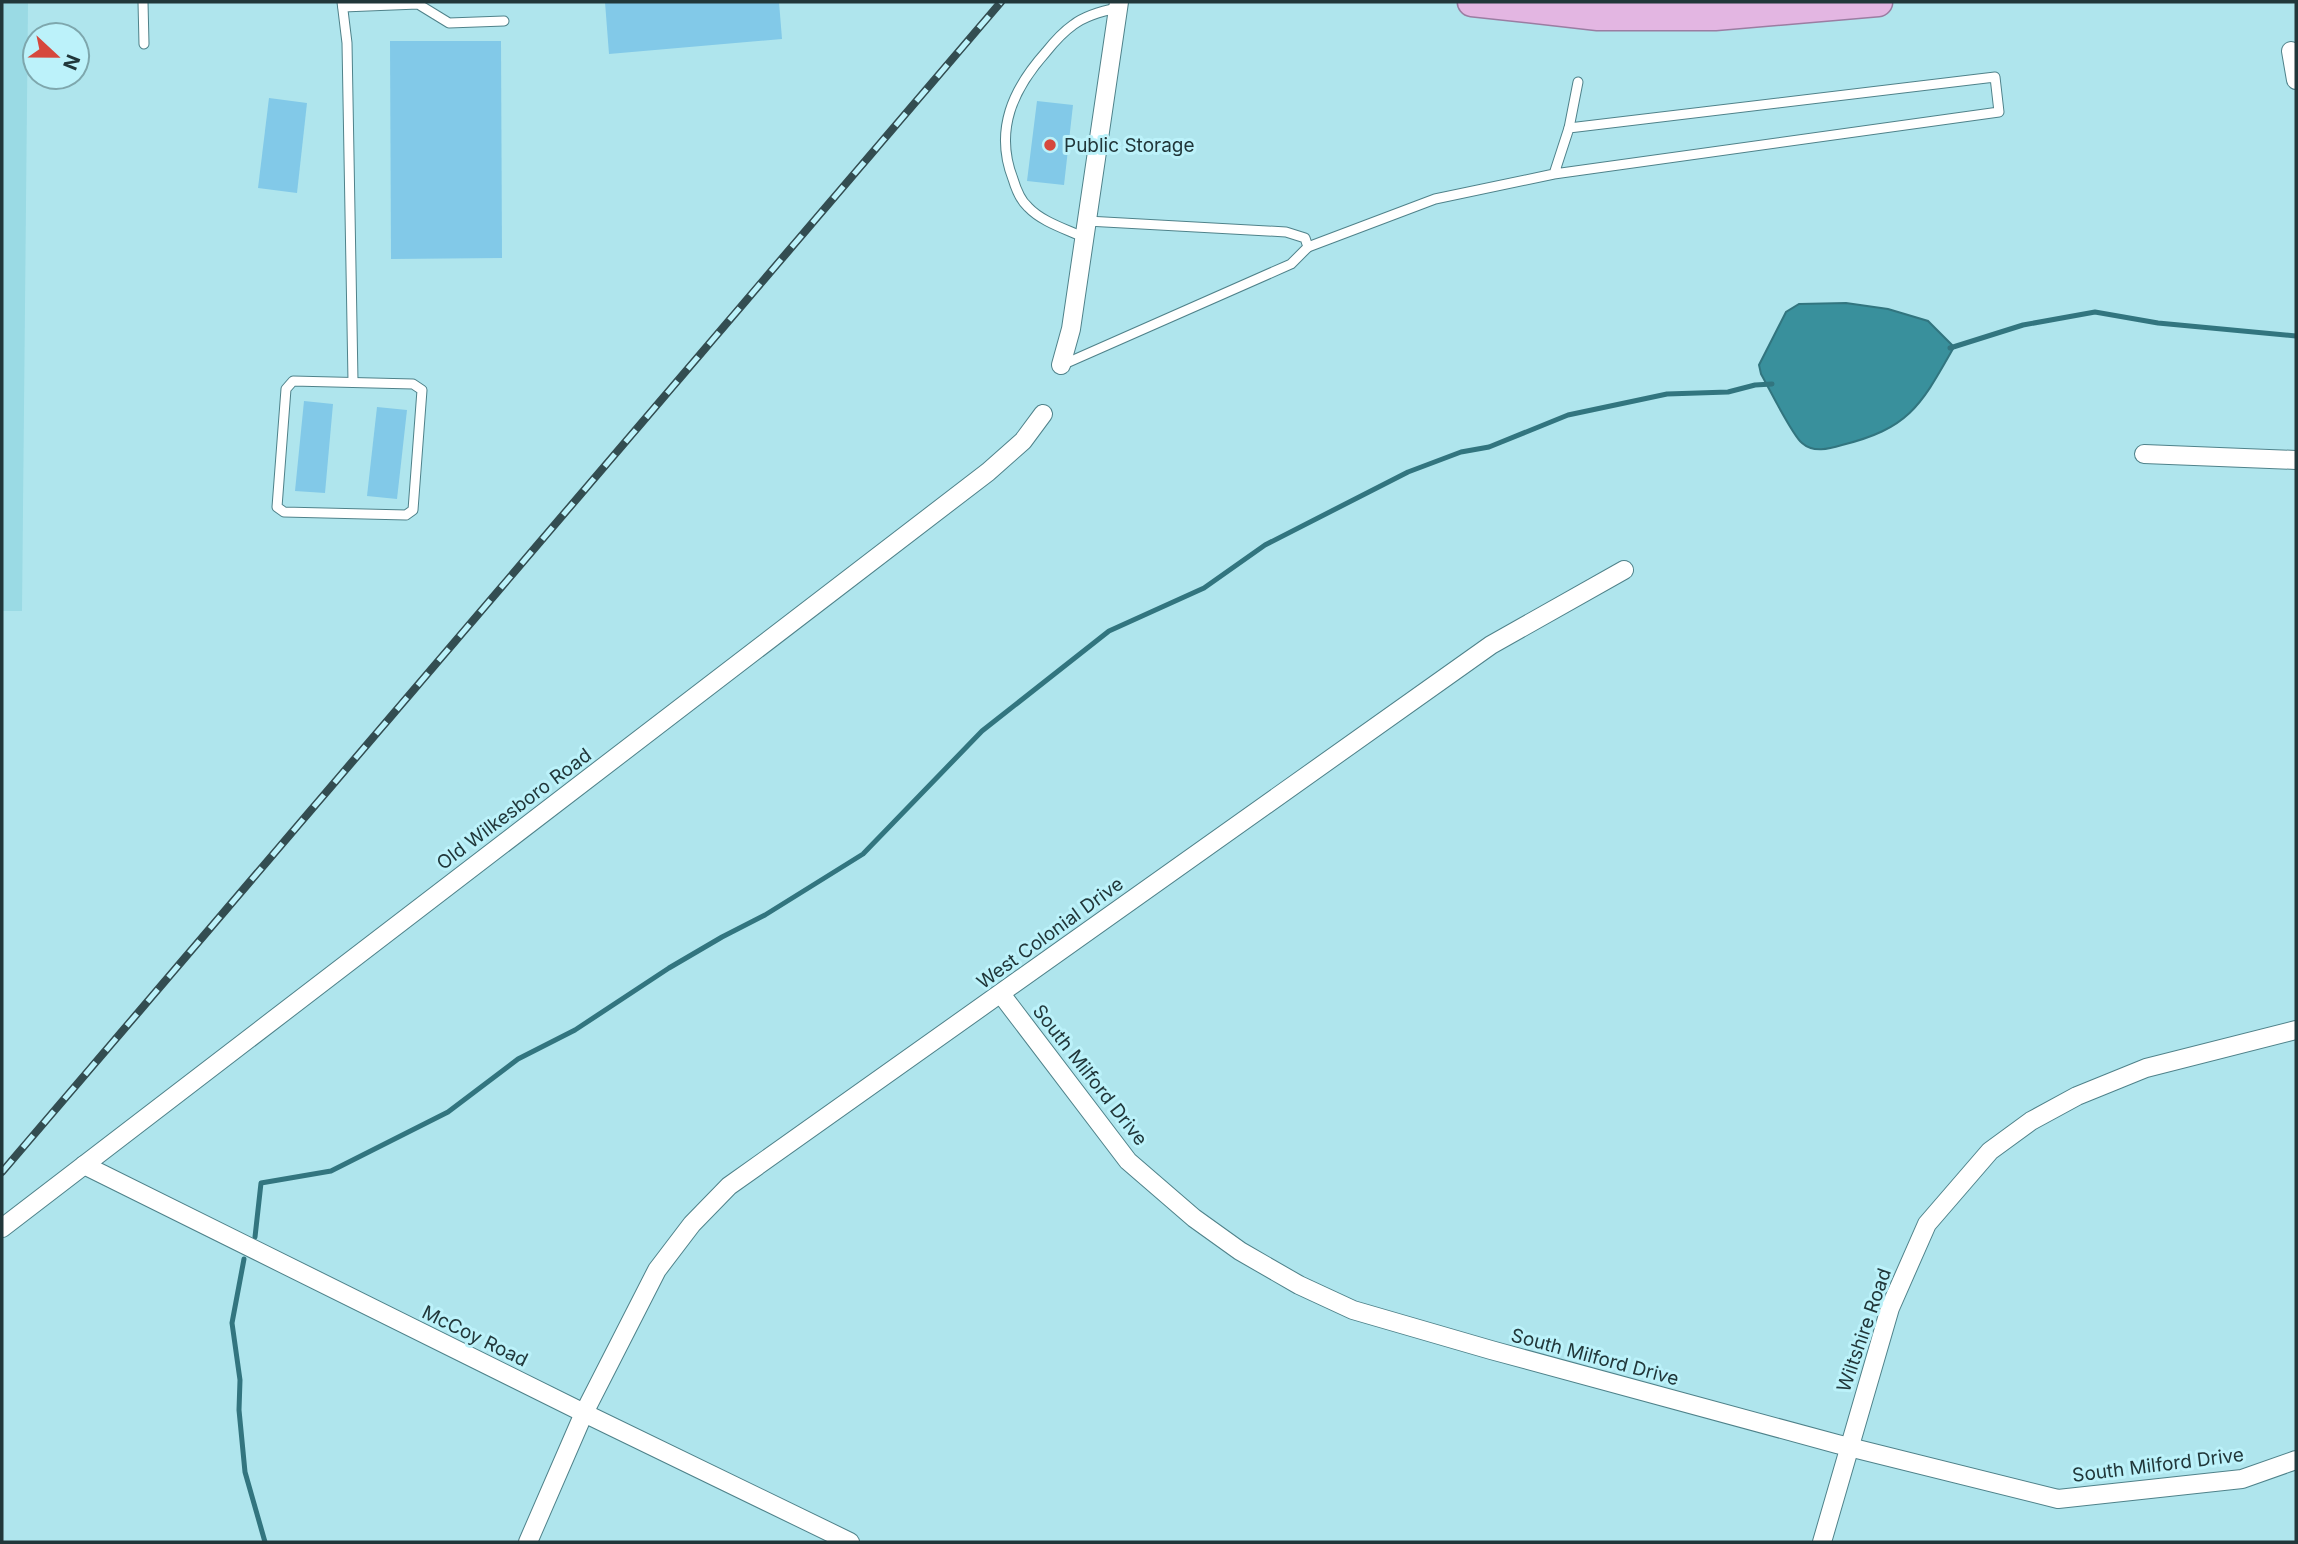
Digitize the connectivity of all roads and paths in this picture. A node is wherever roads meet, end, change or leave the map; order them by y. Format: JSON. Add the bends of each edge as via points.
{"nodes":[{"id":1,"x":143,"y":2,"type":"edge"},
{"id":2,"x":1472,"y":2,"type":"edge"},
{"id":3,"x":1878,"y":2,"type":"edge"},
{"id":4,"x":1511,"y":4,"type":"edge"},
{"id":5,"x":1825,"y":4,"type":"edge"},
{"id":6,"x":342,"y":5,"type":"edge"},
{"id":7,"x":1118,"y":5,"type":"edge"},
{"id":8,"x":504,"y":21,"type":"dead end"},
{"id":9,"x":144,"y":44,"type":"dead end"},
{"id":10,"x":2291,"y":51,"type":"dead end"},
{"id":11,"x":2296,"y":80,"type":"edge"},
{"id":12,"x":1578,"y":82,"type":"dead end"},
{"id":13,"x":1569,"y":128,"type":"junction"},
{"id":14,"x":1554,"y":174,"type":"junction"},
{"id":15,"x":1086,"y":229,"type":"junction"},
{"id":16,"x":1308,"y":247,"type":"junction"},
{"id":17,"x":1061,"y":365,"type":"joint"},
{"id":18,"x":353,"y":381,"type":"junction"},
{"id":19,"x":1043,"y":414,"type":"dead end"},
{"id":20,"x":2144,"y":454,"type":"dead end"},
{"id":21,"x":2296,"y":460,"type":"edge"},
{"id":22,"x":1625,"y":570,"type":"dead end"},
{"id":23,"x":1001,"y":994,"type":"junction"},
{"id":24,"x":2296,"y":1030,"type":"edge"},
{"id":25,"x":84,"y":1165,"type":"junction"},
{"id":26,"x":2,"y":1228,"type":"edge"},
{"id":27,"x":584,"y":1413,"type":"junction"},
{"id":28,"x":1848,"y":1446,"type":"junction"},
{"id":29,"x":2296,"y":1461,"type":"edge"},
{"id":30,"x":528,"y":1542,"type":"edge"},
{"id":31,"x":850,"y":1542,"type":"edge"},
{"id":32,"x":1822,"y":1542,"type":"edge"}],
"edges":[{"from":1,"to":9,"type":"lane"},
{"from":2,"to":4,"type":"highway"},
{"from":3,"to":5,"type":"highway"},
{"from":4,"to":5,"type":"highway","via":[[1598,16],[1715,16]]},
{"from":6,"to":8,"type":"lane","via":[[418,4],[449,23]]},
{"from":6,"to":18,"type":"lane","via":[[347,43]]},
{"from":7,"to":15,"type":"street"},
{"from":7,"to":15,"type":"lane","via":[[1072,25],[1036,63],[1011,104],[1004,145],[1014,183],[1029,209],[1054,224]]},
{"from":10,"to":11,"type":"street"},
{"from":12,"to":13,"type":"lane"},
{"from":13,"to":14,"type":"lane"},
{"from":13,"to":14,"type":"lane","via":[[1994,77],[1999,112]]},
{"from":14,"to":16,"type":"lane","via":[[1435,199]]},
{"from":15,"to":16,"type":"lane","via":[[1286,232],[1305,238]]},
{"from":15,"to":17,"type":"street","via":[[1071,330]]},
{"from":16,"to":17,"type":"lane","via":[[1291,264]]},
{"from":18,"to":18,"type":"lane","via":[[413,384],[422,390],[413,510],[406,515],[284,512],[277,507],[286,389],[293,381]]},
{"from":19,"to":25,"type":"street","name":"Old Wilkesboro Road","via":[[1023,441],[988,472]]},
{"from":20,"to":21,"type":"street"},
{"from":22,"to":23,"type":"street","name":"West Colonial Drive","via":[[1490,645]]},
{"from":23,"to":27,"type":"street","name":"West Colonial Drive","via":[[729,1186],[657,1270]]},
{"from":23,"to":28,"type":"street","name":"South Milford Drive","via":[[1128,1161],[1194,1218],[1299,1285],[1353,1310]]},
{"from":24,"to":28,"type":"street","name":"Wiltshire Road","via":[[2146,1068],[2077,1096],[1990,1151],[1927,1224],[1889,1307]]},
{"from":25,"to":26,"type":"street","name":"Old Wilkesboro Road"},
{"from":25,"to":27,"type":"street","name":"McCoy Road"},
{"from":27,"to":30,"type":"street","name":"West Colonial Drive"},
{"from":27,"to":31,"type":"street","name":"McCoy Road"},
{"from":28,"to":29,"type":"street","name":"South Milford Drive","via":[[2057,1499],[2242,1479]]},
{"from":28,"to":32,"type":"street","name":"Wiltshire Road"}]}
